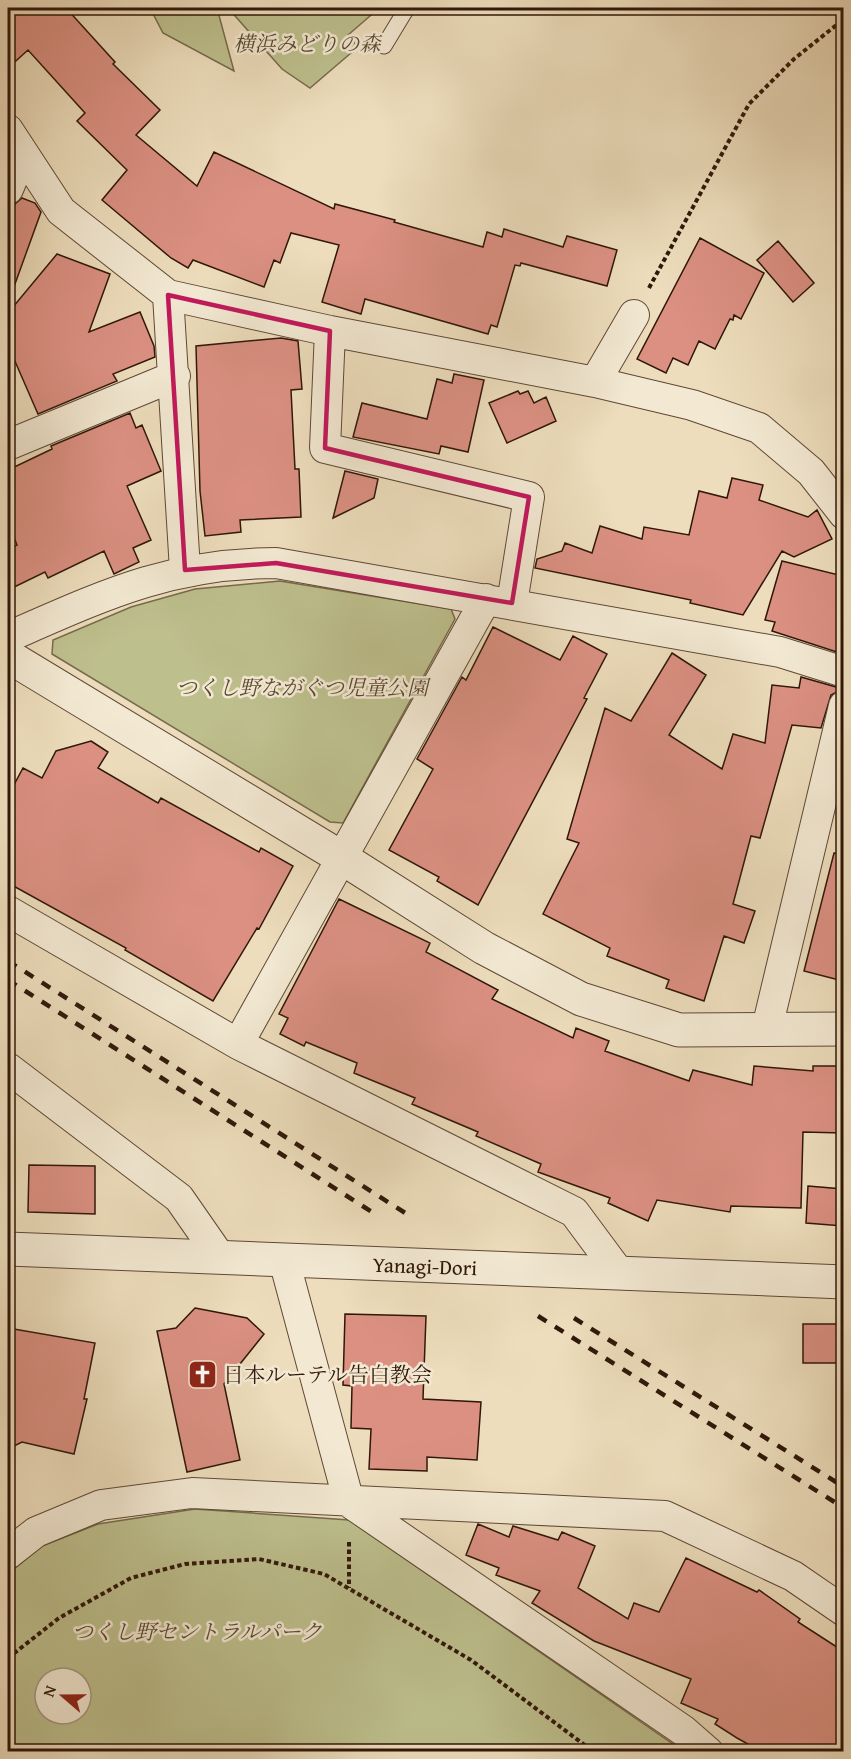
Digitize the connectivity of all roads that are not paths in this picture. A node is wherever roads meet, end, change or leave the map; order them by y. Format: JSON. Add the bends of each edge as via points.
{"nodes":[{"id":1,"x":407,"y":8,"type":"edge"},
{"id":2,"x":384,"y":46,"type":"dead end"},
{"id":3,"x":15,"y":141,"type":"edge"},
{"id":4,"x":8,"y":189,"type":"edge"},
{"id":5,"x":168,"y":296,"type":"junction"},
{"id":6,"x":634,"y":315,"type":"road end"},
{"id":7,"x":330,"y":331,"type":"junction"},
{"id":8,"x":175,"y":376,"type":"junction"},
{"id":9,"x":595,"y":382,"type":"junction"},
{"id":10,"x":8,"y":445,"type":"edge"},
{"id":11,"x":843,"y":514,"type":"edge"},
{"id":12,"x":185,"y":570,"type":"junction"},
{"id":13,"x":499,"y":601,"type":"junction"},
{"id":14,"x":8,"y":637,"type":"edge"},
{"id":15,"x":8,"y":656,"type":"edge"},
{"id":16,"x":843,"y":672,"type":"edge"},
{"id":17,"x":843,"y":706,"type":"edge"},
{"id":18,"x":342,"y":858,"type":"junction"},
{"id":19,"x":8,"y":911,"type":"edge"},
{"id":20,"x":767,"y":1028,"type":"junction"},
{"id":21,"x":843,"y":1029,"type":"edge"},
{"id":22,"x":238,"y":1044,"type":"junction"},
{"id":23,"x":8,"y":1068,"type":"edge"},
{"id":24,"x":8,"y":1249,"type":"edge"},
{"id":25,"x":220,"y":1257,"type":"junction"},
{"id":26,"x":284,"y":1260,"type":"junction"},
{"id":27,"x":620,"y":1274,"type":"junction"},
{"id":28,"x":843,"y":1282,"type":"edge"},
{"id":29,"x":349,"y":1502,"type":"junction"},
{"id":30,"x":8,"y":1554,"type":"edge"},
{"id":31,"x":843,"y":1611,"type":"edge"},
{"id":32,"x":708,"y":1752,"type":"edge"}],
"edges":[{"from":1,"to":2,"type":"lane"},
{"from":3,"to":4,"type":"street"},
{"from":3,"to":5,"type":"street","via":[[61,211]]},
{"from":5,"to":7,"type":"street"},
{"from":5,"to":8,"type":"street"},
{"from":6,"to":9,"type":"street"},
{"from":7,"to":9,"type":"street"},
{"from":7,"to":13,"type":"street","via":[[325,448],[530,497]]},
{"from":8,"to":10,"type":"street"},
{"from":8,"to":12,"type":"street"},
{"from":9,"to":11,"type":"street","via":[[692,405],[759,428],[811,472]]},
{"from":12,"to":13,"type":"street","via":[[232,563],[276,563]]},
{"from":12,"to":14,"type":"street","via":[[125,587]]},
{"from":13,"to":16,"type":"street","via":[[780,652]]},
{"from":13,"to":18,"type":"street"},
{"from":15,"to":18,"type":"street"},
{"from":17,"to":20,"type":"street"},
{"from":18,"to":20,"type":"street","via":[[484,948],[581,999],[679,1030]]},
{"from":18,"to":22,"type":"street"},
{"from":19,"to":22,"type":"street"},
{"from":20,"to":21,"type":"street"},
{"from":22,"to":27,"type":"street","via":[[574,1212]]},
{"from":23,"to":25,"type":"street","via":[[179,1198]]},
{"from":24,"to":25,"type":"street","name":"Yanagi-Dori"},
{"from":25,"to":26,"type":"street","name":"Yanagi-Dori"},
{"from":26,"to":27,"type":"street","name":"Yanagi-Dori"},
{"from":26,"to":29,"type":"street"},
{"from":27,"to":28,"type":"street","name":"Yanagi-Dori"},
{"from":29,"to":30,"type":"street","via":[[192,1493],[101,1505],[36,1532]]},
{"from":29,"to":31,"type":"street","via":[[665,1516],[793,1576]]},
{"from":29,"to":32,"type":"street","via":[[684,1731]]}]}
